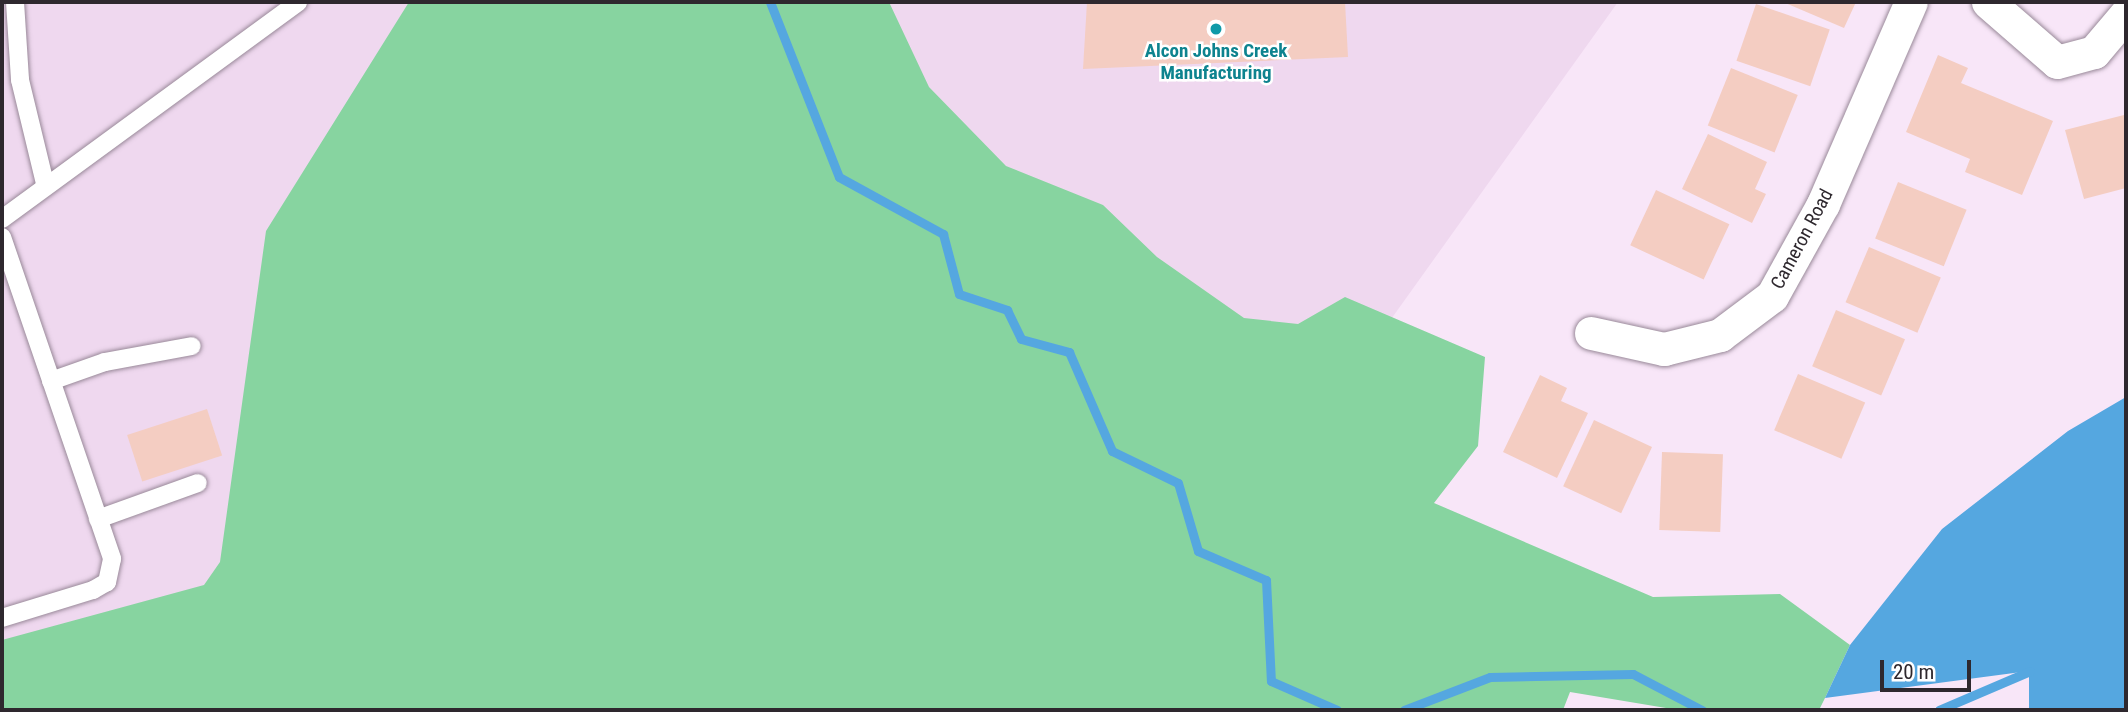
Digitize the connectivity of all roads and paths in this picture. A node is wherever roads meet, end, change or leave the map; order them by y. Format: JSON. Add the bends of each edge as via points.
{"nodes":[{"id":1,"x":15,"y":2,"type":"edge"},
{"id":2,"x":298,"y":2,"type":"edge"},
{"id":3,"x":1911,"y":2,"type":"edge"},
{"id":4,"x":1988,"y":2,"type":"edge"},
{"id":5,"x":2126,"y":14,"type":"edge"},
{"id":6,"x":45,"y":183,"type":"junction"},
{"id":7,"x":2,"y":219,"type":"edge"},
{"id":8,"x":2,"y":237,"type":"edge"},
{"id":9,"x":1591,"y":332,"type":"dead end"},
{"id":10,"x":192,"y":346,"type":"dead end"},
{"id":11,"x":51,"y":381,"type":"junction"},
{"id":12,"x":198,"y":483,"type":"dead end"},
{"id":13,"x":98,"y":519,"type":"junction"},
{"id":14,"x":2,"y":618,"type":"edge"}],
"edges":[{"from":1,"to":6,"type":"lane","via":[[20,80]]},
{"from":2,"to":6,"type":"lane"},
{"from":3,"to":9,"type":"street","name":"Cameron Road","via":[[1823,204],[1772,296],[1720,335],[1664,349]]},
{"from":4,"to":5,"type":"street","via":[[2057,62],[2094,52]]},
{"from":6,"to":7,"type":"lane"},
{"from":8,"to":11,"type":"lane"},
{"from":10,"to":11,"type":"lane","via":[[105,362]]},
{"from":11,"to":13,"type":"lane"},
{"from":12,"to":13,"type":"lane"},
{"from":13,"to":14,"type":"lane","via":[[112,559],[107,582]]}]}
